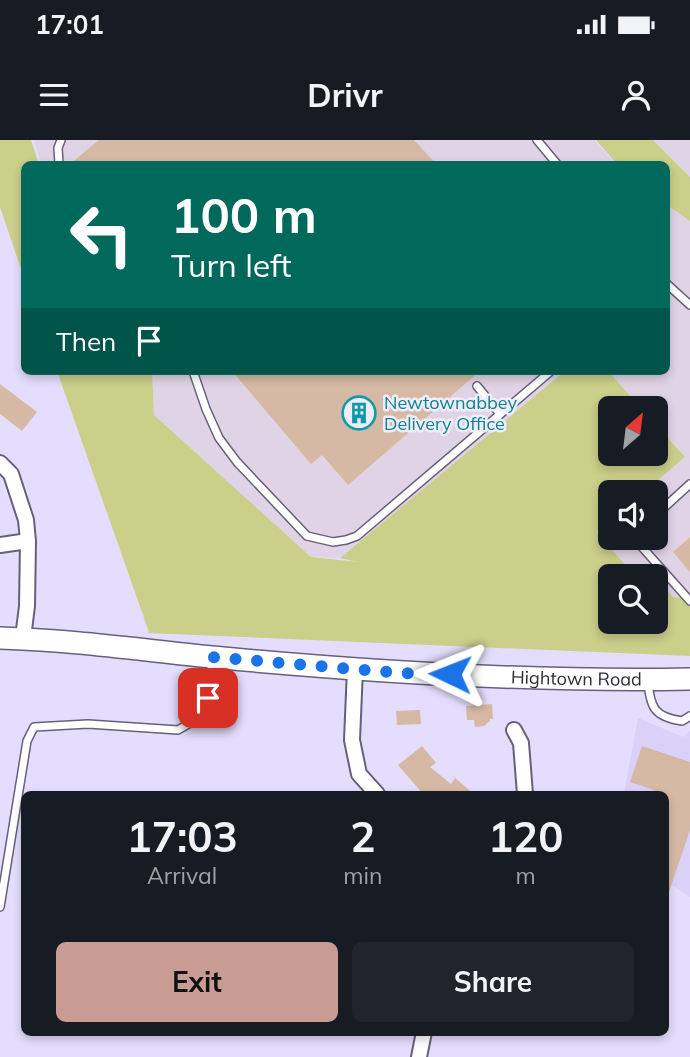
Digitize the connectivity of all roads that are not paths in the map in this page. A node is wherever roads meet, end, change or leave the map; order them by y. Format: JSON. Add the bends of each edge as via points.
{"nodes":[{"id":1,"x":61,"y":140,"type":"edge"},
{"id":2,"x":537,"y":140,"type":"edge"},
{"id":3,"x":60,"y":161,"type":"edge"},
{"id":4,"x":554,"y":161,"type":"edge"},
{"id":5,"x":670,"y":287,"type":"edge"},
{"id":6,"x":690,"y":306,"type":"edge"},
{"id":7,"x":194,"y":375,"type":"edge"},
{"id":8,"x":546,"y":375,"type":"edge"},
{"id":9,"x":477,"y":386,"type":"dead end"},
{"id":10,"x":499,"y":414,"type":"junction"},
{"id":11,"x":0,"y":463,"type":"edge"},
{"id":12,"x":690,"y":484,"type":"edge"},
{"id":13,"x":668,"y":504,"type":"edge"},
{"id":14,"x":28,"y":541,"type":"junction"},
{"id":15,"x":0,"y":545,"type":"edge"},
{"id":16,"x":645,"y":550,"type":"edge"},
{"id":17,"x":690,"y":601,"type":"edge"},
{"id":18,"x":0,"y":638,"type":"edge"},
{"id":19,"x":23,"y":639,"type":"junction"},
{"id":20,"x":212,"y":657,"type":"junction"},
{"id":21,"x":355,"y":669,"type":"junction"},
{"id":22,"x":648,"y":679,"type":"junction"},
{"id":23,"x":690,"y":679,"type":"edge"},
{"id":24,"x":690,"y":716,"type":"edge"},
{"id":25,"x":514,"y":730,"type":"dead end"},
{"id":26,"x":374,"y":791,"type":"edge"},
{"id":27,"x":525,"y":791,"type":"edge"},
{"id":28,"x":0,"y":907,"type":"edge"},
{"id":29,"x":423,"y":1036,"type":"edge"},
{"id":30,"x":419,"y":1057,"type":"edge"}],
"edges":[{"from":1,"to":3,"type":"lane"},
{"from":2,"to":4,"type":"lane"},
{"from":5,"to":6,"type":"lane"},
{"from":7,"to":10,"type":"lane","via":[[219,438],[237,462],[307,536],[333,542],[356,536]]},
{"from":8,"to":10,"type":"lane"},
{"from":9,"to":10,"type":"lane"},
{"from":11,"to":14,"type":"street","via":[[11,474]]},
{"from":12,"to":13,"type":"lane"},
{"from":14,"to":15,"type":"street"},
{"from":14,"to":19,"type":"street"},
{"from":16,"to":17,"type":"lane"},
{"from":18,"to":19,"type":"main road","name":"Hightown Road"},
{"from":19,"to":20,"type":"main road","name":"Hightown Road"},
{"from":20,"to":21,"type":"main road","name":"Hightown Road"},
{"from":20,"to":28,"type":"lane","via":[[208,698],[197,719],[178,730],[88,724],[34,727],[27,741]]},
{"from":21,"to":22,"type":"main road","name":"Hightown Road"},
{"from":21,"to":26,"type":"street","via":[[352,740],[359,774]]},
{"from":22,"to":23,"type":"main road","name":"Hightown Road"},
{"from":22,"to":24,"type":"lane","via":[[654,709],[673,720]]},
{"from":25,"to":27,"type":"street","via":[[520,743]]},
{"from":29,"to":30,"type":"street"}]}
